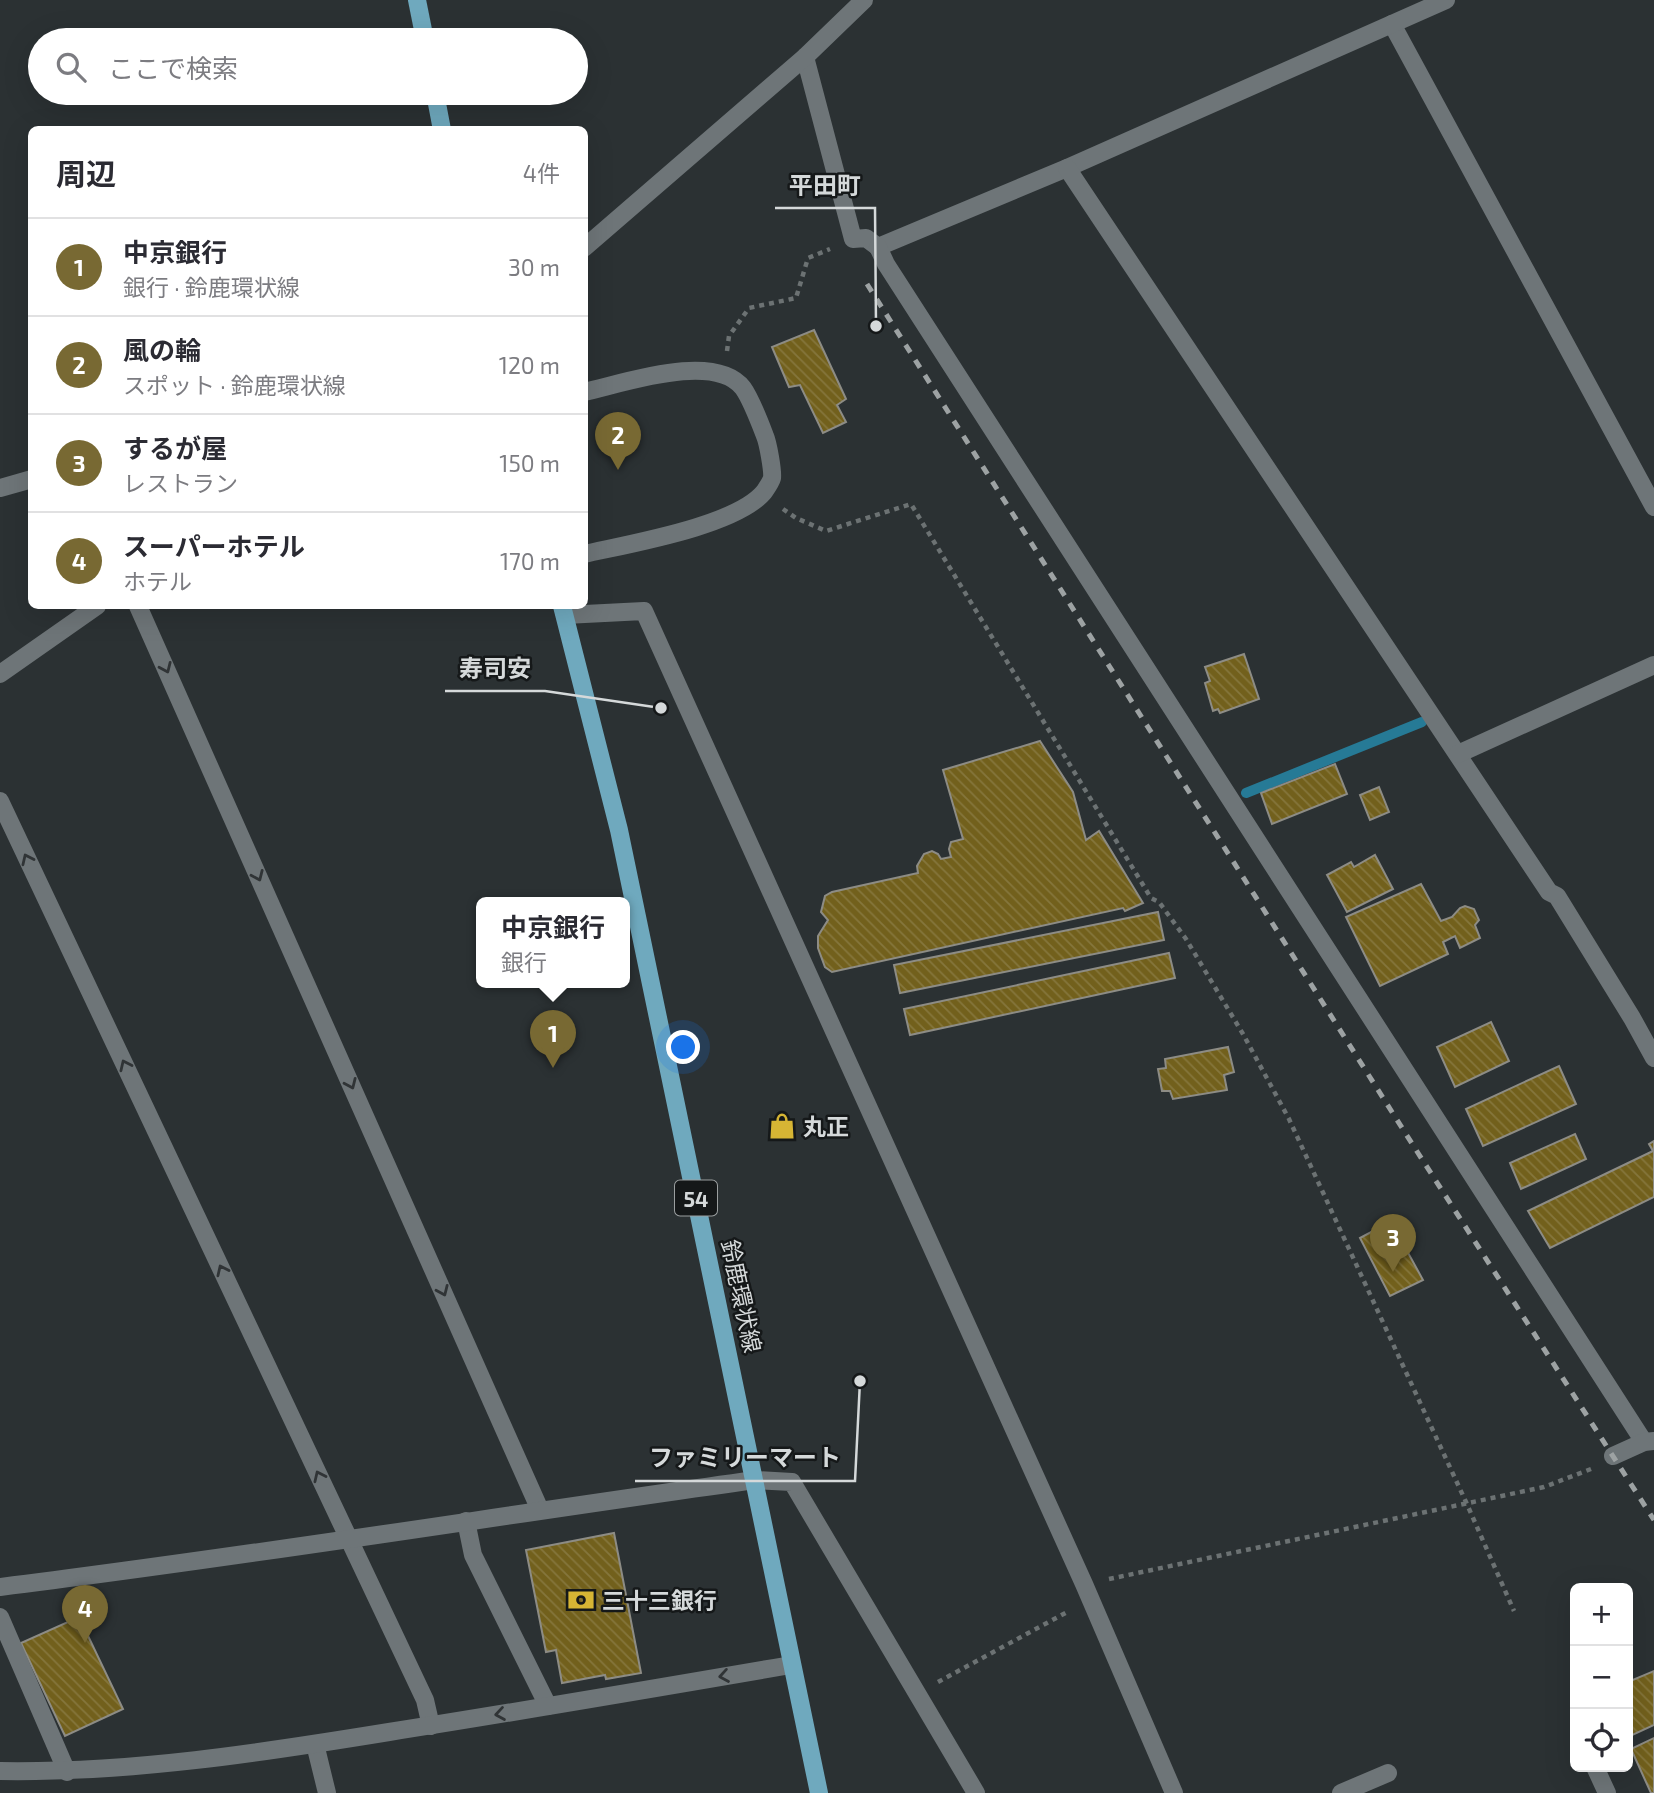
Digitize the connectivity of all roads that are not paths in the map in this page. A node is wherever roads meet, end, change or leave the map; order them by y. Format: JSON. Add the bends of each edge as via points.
{"nodes":[{"id":1,"x":417,"y":0,"type":"edge"},
{"id":2,"x":864,"y":0,"type":"edge"},
{"id":3,"x":1446,"y":0,"type":"edge"},
{"id":4,"x":1392,"y":24,"type":"junction"},
{"id":5,"x":423,"y":28,"type":"edge"},
{"id":6,"x":804,"y":57,"type":"junction"},
{"id":7,"x":437,"y":105,"type":"edge"},
{"id":8,"x":441,"y":126,"type":"edge"},
{"id":9,"x":1067,"y":168,"type":"junction"},
{"id":10,"x":588,"y":245,"type":"edge"},
{"id":11,"x":878,"y":247,"type":"junction"},
{"id":12,"x":588,"y":391,"type":"edge"},
{"id":13,"x":28,"y":481,"type":"edge"},
{"id":14,"x":0,"y":488,"type":"edge"},
{"id":15,"x":1654,"y":507,"type":"edge"},
{"id":16,"x":588,"y":553,"type":"edge"},
{"id":17,"x":93,"y":609,"type":"edge"},
{"id":18,"x":139,"y":609,"type":"edge"},
{"id":19,"x":564,"y":610,"type":"edge"},
{"id":20,"x":1654,"y":665,"type":"edge"},
{"id":21,"x":0,"y":674,"type":"edge"},
{"id":22,"x":1458,"y":754,"type":"junction"},
{"id":23,"x":0,"y":802,"type":"edge"},
{"id":24,"x":1654,"y":1058,"type":"edge"},
{"id":25,"x":1649,"y":1441,"type":"edge"},
{"id":26,"x":1613,"y":1456,"type":"road end"},
{"id":27,"x":755,"y":1480,"type":"junction"},
{"id":28,"x":540,"y":1510,"type":"junction"},
{"id":29,"x":466,"y":1521,"type":"junction"},
{"id":30,"x":348,"y":1538,"type":"junction"},
{"id":31,"x":0,"y":1587,"type":"edge"},
{"id":32,"x":0,"y":1616,"type":"edge"},
{"id":33,"x":791,"y":1665,"type":"junction"},
{"id":34,"x":548,"y":1706,"type":"junction"},
{"id":35,"x":431,"y":1726,"type":"junction"},
{"id":36,"x":315,"y":1744,"type":"junction"},
{"id":37,"x":0,"y":1771,"type":"edge"},
{"id":38,"x":67,"y":1772,"type":"junction"},
{"id":39,"x":1597,"y":1772,"type":"edge"},
{"id":40,"x":1388,"y":1773,"type":"dead end"},
{"id":41,"x":327,"y":1793,"type":"edge"},
{"id":42,"x":819,"y":1793,"type":"edge"},
{"id":43,"x":976,"y":1793,"type":"edge"},
{"id":44,"x":1174,"y":1793,"type":"edge"},
{"id":45,"x":1341,"y":1793,"type":"edge"},
{"id":46,"x":1607,"y":1793,"type":"edge"}],
"edges":[{"from":1,"to":5,"type":"main road"},
{"from":2,"to":6,"type":"street"},
{"from":3,"to":4,"type":"street"},
{"from":4,"to":9,"type":"street"},
{"from":4,"to":15,"type":"street"},
{"from":6,"to":10,"type":"street"},
{"from":6,"to":11,"type":"street","via":[[853,239],[866,238]]},
{"from":7,"to":8,"type":"main road"},
{"from":9,"to":11,"type":"street"},
{"from":9,"to":22,"type":"street"},
{"from":11,"to":25,"type":"street"},
{"from":12,"to":16,"type":"street","via":[[673,372],[723,374],[742,387],[766,439],[772,478],[763,493],[737,511],[695,528]]},
{"from":13,"to":14,"type":"street"},
{"from":17,"to":21,"type":"street"},
{"from":18,"to":28,"type":"street","one_way":true},
{"from":19,"to":27,"type":"main road","name":"鈴鹿環状線","number":"54","via":[[619,830]]},
{"from":19,"to":44,"type":"street","via":[[644,611],[1088,1592]]},
{"from":20,"to":22,"type":"street"},
{"from":22,"to":24,"type":"street","via":[[1549,892],[1557,896]]},
{"from":30,"to":23,"type":"street","one_way":true},
{"from":25,"to":26,"type":"street"},
{"from":27,"to":28,"type":"street"},
{"from":27,"to":33,"type":"main road","name":"鈴鹿環状線","number":"54"},
{"from":27,"to":43,"type":"street","via":[[792,1482]]},
{"from":28,"to":29,"type":"street"},
{"from":29,"to":30,"type":"street"},
{"from":29,"to":34,"type":"street","via":[[472,1555]]},
{"from":30,"to":31,"type":"street"},
{"from":30,"to":35,"type":"street","via":[[425,1700]]},
{"from":32,"to":38,"type":"street"},
{"from":33,"to":34,"type":"street","one_way":true},
{"from":33,"to":42,"type":"main road","name":"鈴鹿環状線","number":"54"},
{"from":34,"to":35,"type":"street","one_way":true},
{"from":35,"to":36,"type":"street"},
{"from":36,"to":38,"type":"street","via":[[152,1766]]},
{"from":36,"to":41,"type":"street"},
{"from":37,"to":38,"type":"street"},
{"from":39,"to":46,"type":"street"},
{"from":40,"to":45,"type":"street"}]}
